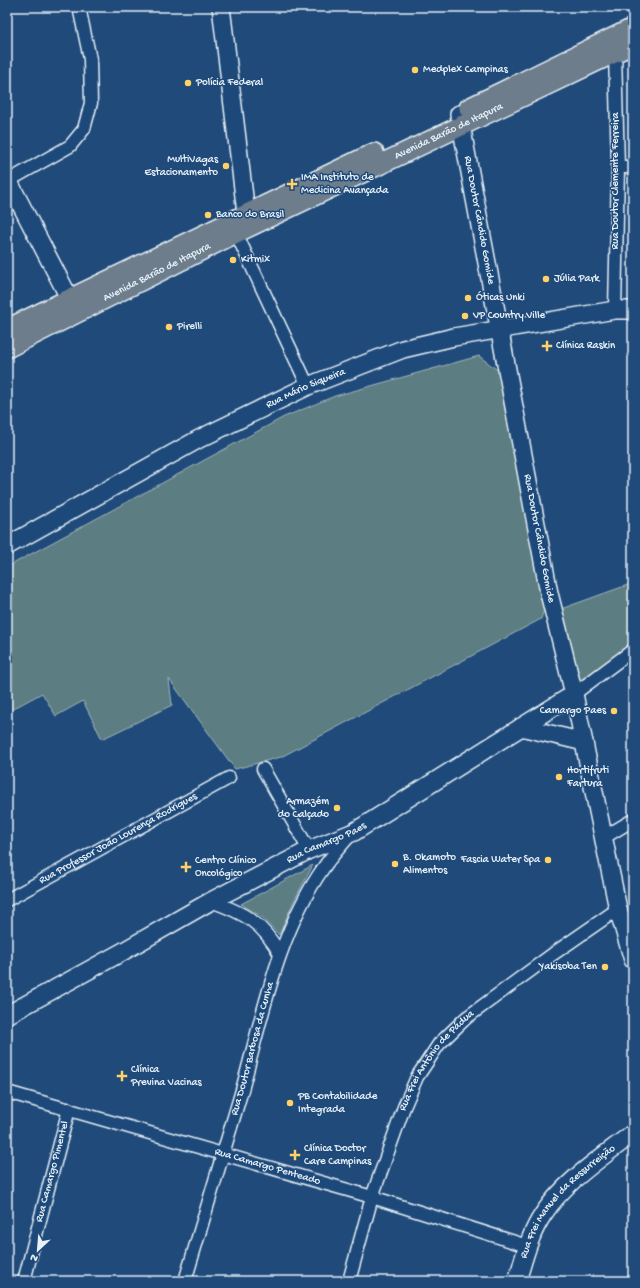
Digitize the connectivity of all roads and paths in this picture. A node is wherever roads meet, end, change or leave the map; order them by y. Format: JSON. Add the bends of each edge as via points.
{"nodes":[{"id":1,"x":80,"y":7,"type":"edge"},
{"id":2,"x":221,"y":7,"type":"edge"},
{"id":3,"x":633,"y":28,"type":"edge"},
{"id":4,"x":633,"y":44,"type":"edge"},
{"id":5,"x":615,"y":53,"type":"junction"},
{"id":6,"x":460,"y":120,"type":"junction"},
{"id":7,"x":618,"y":167,"type":"junction"},
{"id":8,"x":633,"y":167,"type":"edge"},
{"id":9,"x":8,"y":179,"type":"edge"},
{"id":10,"x":246,"y":214,"type":"junction"},
{"id":11,"x":236,"y":233,"type":"junction"},
{"id":12,"x":72,"y":306,"type":"junction"},
{"id":13,"x":615,"y":310,"type":"junction"},
{"id":14,"x":633,"y":310,"type":"edge"},
{"id":15,"x":500,"y":328,"type":"junction"},
{"id":16,"x":7,"y":329,"type":"edge"},
{"id":17,"x":7,"y":348,"type":"edge"},
{"id":18,"x":308,"y":386,"type":"junction"},
{"id":19,"x":7,"y":546,"type":"edge"},
{"id":20,"x":633,"y":650,"type":"edge"},
{"id":21,"x":574,"y":694,"type":"junction"},
{"id":22,"x":521,"y":728,"type":"junction"},
{"id":23,"x":584,"y":742,"type":"junction"},
{"id":24,"x":263,"y":769,"type":"dead end"},
{"id":25,"x":229,"y":778,"type":"dead end"},
{"id":26,"x":633,"y":820,"type":"edge"},
{"id":27,"x":354,"y":832,"type":"junction"},
{"id":28,"x":603,"y":838,"type":"junction"},
{"id":29,"x":309,"y":850,"type":"junction"},
{"id":30,"x":7,"y":900,"type":"edge"},
{"id":31,"x":210,"y":901,"type":"junction"},
{"id":32,"x":618,"y":909,"type":"junction"},
{"id":33,"x":280,"y":954,"type":"junction"},
{"id":34,"x":633,"y":960,"type":"edge"},
{"id":35,"x":7,"y":1015,"type":"edge"},
{"id":36,"x":7,"y":1092,"type":"edge"},
{"id":37,"x":69,"y":1109,"type":"junction"},
{"id":38,"x":633,"y":1133,"type":"edge"},
{"id":39,"x":223,"y":1154,"type":"junction"},
{"id":40,"x":372,"y":1197,"type":"junction"},
{"id":41,"x":528,"y":1246,"type":"junction"},
{"id":42,"x":24,"y":1281,"type":"edge"},
{"id":43,"x":185,"y":1281,"type":"edge"},
{"id":44,"x":349,"y":1281,"type":"edge"},
{"id":45,"x":517,"y":1281,"type":"edge"}],
"edges":[{"from":1,"to":9,"type":"street","via":[[90,59],[91,103],[84,129],[70,146]]},
{"from":2,"to":10,"type":"main road"},
{"from":3,"to":6,"type":"main road","name":"Avenida Barão de Itapura"},
{"from":4,"to":5,"type":"main road","name":"Avenida Barão de Itapura"},
{"from":5,"to":6,"type":"main road","name":"Avenida Barão de Itapura"},
{"from":5,"to":7,"type":"street","name":"Rua Doutor Clemente Ferreira"},
{"from":6,"to":10,"type":"main road","name":"Avenida Barão de Itapura"},
{"from":6,"to":11,"type":"main road","name":"Avenida Barão de Itapura"},
{"from":6,"to":15,"type":"main road","name":"Rua Doutor Cândido Gomide"},
{"from":7,"to":8,"type":"street"},
{"from":7,"to":13,"type":"street","name":"Rua Doutor Clemente Ferreira"},
{"from":9,"to":12,"type":"main road"},
{"from":10,"to":12,"type":"main road","name":"Avenida Barão de Itapura"},
{"from":11,"to":12,"type":"main road","name":"Avenida Barão de Itapura"},
{"from":11,"to":18,"type":"street"},
{"from":12,"to":16,"type":"main road","name":"Avenida Barão de Itapura"},
{"from":12,"to":17,"type":"main road","name":"Avenida Barão de Itapura"},
{"from":13,"to":14,"type":"main road","name":"Rua Mário Siqueira"},
{"from":13,"to":15,"type":"main road","name":"Rua Mário Siqueira"},
{"from":15,"to":18,"type":"main road","name":"Rua Mário Siqueira","via":[[403,349]]},
{"from":15,"to":21,"type":"main road","name":"Rua Doutor Cândido Gomide","via":[[549,593]]},
{"from":18,"to":19,"type":"main road","name":"Rua Mário Siqueira","via":[[199,439]]},
{"from":20,"to":21,"type":"street","name":"Rua Camargo Paes"},
{"from":21,"to":22,"type":"main road","name":"Rua Camargo Paes"},
{"from":21,"to":23,"type":"main road","name":"Rua Doutor Cândido Gomide"},
{"from":22,"to":23,"type":"main road"},
{"from":22,"to":27,"type":"main road","name":"Rua Camargo Paes"},
{"from":23,"to":28,"type":"main road","name":"Rua Doutor Cândido Gomide"},
{"from":24,"to":29,"type":"street"},
{"from":25,"to":30,"type":"street","name":"Rua Professor João Lourença Rodrigues"},
{"from":26,"to":28,"type":"street"},
{"from":27,"to":29,"type":"main road","name":"Rua Camargo Paes"},
{"from":27,"to":33,"type":"street","name":"Rua Doutor Barbosa da Cunha","via":[[324,866],[295,918]]},
{"from":28,"to":32,"type":"main road","name":"Rua Doutor Cândido Gomide"},
{"from":29,"to":31,"type":"main road","name":"Rua Camargo Paes"},
{"from":31,"to":33,"type":"street","via":[[235,910],[255,922],[270,937]]},
{"from":31,"to":35,"type":"main road","name":"Rua Camargo Paes"},
{"from":32,"to":34,"type":"main road","name":"Rua Doutor Cândido Gomide"},
{"from":32,"to":40,"type":"street","name":"Rua Frei Antônio de Pádua","via":[[466,1018],[439,1044],[417,1077]]},
{"from":33,"to":39,"type":"street","name":"Rua Doutor Barbosa da Cunha"},
{"from":36,"to":37,"type":"street","name":"Rua Camargo Penteado"},
{"from":37,"to":39,"type":"street","name":"Rua Camargo Penteado"},
{"from":37,"to":42,"type":"street","name":"Rua Camargo Pimentel"},
{"from":38,"to":41,"type":"main road","name":"Rua Frei Manuel da Ressurreição","via":[[568,1185],[544,1213]]},
{"from":39,"to":40,"type":"street","name":"Rua Camargo Penteado"},
{"from":39,"to":43,"type":"street","name":"Rua Doutor Barbosa da Cunha"},
{"from":40,"to":41,"type":"street","name":"Rua Camargo Penteado"},
{"from":40,"to":44,"type":"street","name":"Rua Frei Antônio de Pádua"},
{"from":41,"to":45,"type":"main road","name":"Rua Frei Manuel da Ressurreição"}]}
